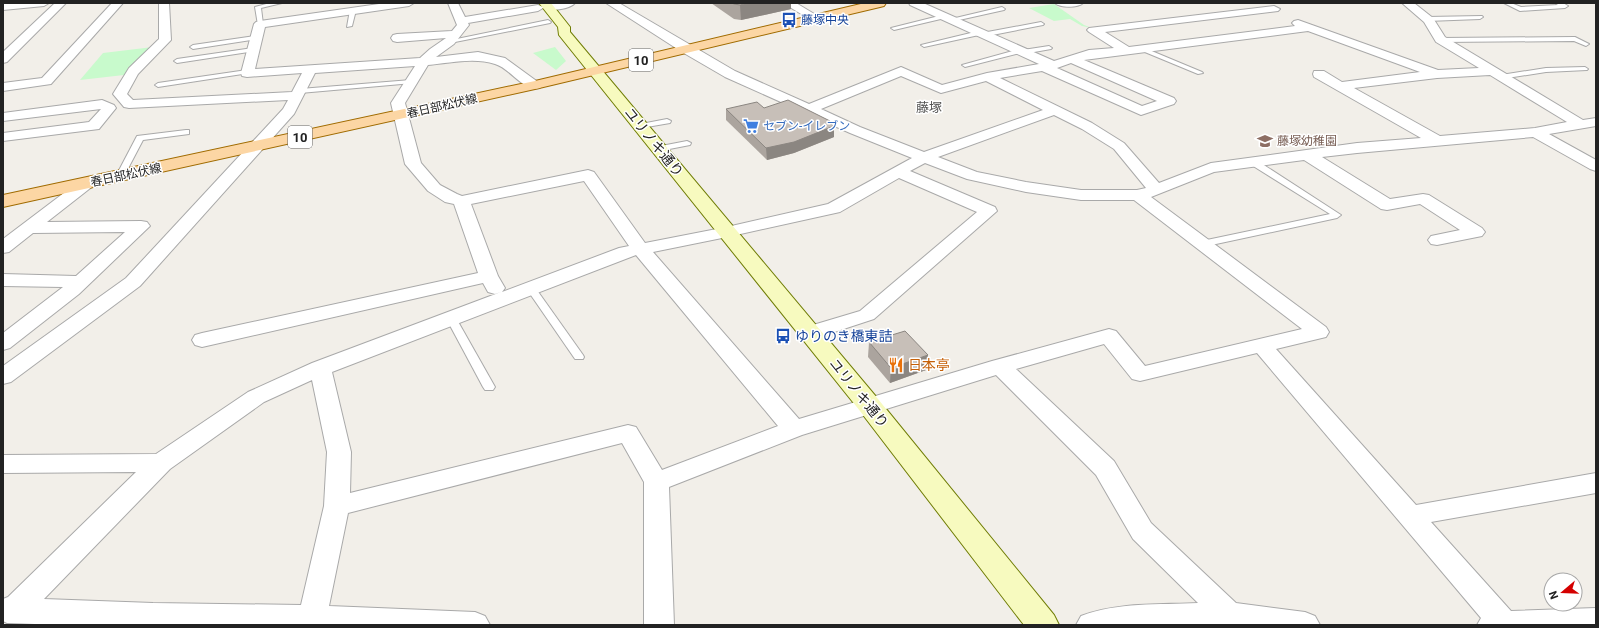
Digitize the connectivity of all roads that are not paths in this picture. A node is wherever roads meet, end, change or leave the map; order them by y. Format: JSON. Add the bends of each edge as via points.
{"nodes":[{"id":1,"x":44,"y":3,"type":"edge"},
{"id":2,"x":61,"y":3,"type":"edge"},
{"id":3,"x":118,"y":3,"type":"edge"},
{"id":4,"x":164,"y":3,"type":"edge"},
{"id":5,"x":279,"y":3,"type":"edge"},
{"id":6,"x":409,"y":3,"type":"edge"},
{"id":7,"x":453,"y":3,"type":"edge"},
{"id":8,"x":570,"y":3,"type":"edge"},
{"id":9,"x":611,"y":3,"type":"edge"},
{"id":10,"x":788,"y":3,"type":"edge"},
{"id":11,"x":880,"y":3,"type":"edge"},
{"id":12,"x":914,"y":3,"type":"edge"},
{"id":13,"x":1060,"y":3,"type":"edge"},
{"id":14,"x":1078,"y":3,"type":"edge"},
{"id":15,"x":1407,"y":3,"type":"edge"},
{"id":16,"x":1507,"y":3,"type":"edge"},
{"id":17,"x":1558,"y":3,"type":"edge"},
{"id":18,"x":541,"y":5,"type":"edge"},
{"id":19,"x":1270,"y":6,"type":"edge"},
{"id":20,"x":3,"y":7,"type":"edge"},
{"id":21,"x":1002,"y":8,"type":"dead end"},
{"id":22,"x":353,"y":10,"type":"junction"},
{"id":23,"x":1480,"y":17,"type":"dead end"},
{"id":24,"x":815,"y":18,"type":"junction"},
{"id":25,"x":946,"y":19,"type":"junction"},
{"id":26,"x":1427,"y":19,"type":"junction"},
{"id":27,"x":462,"y":21,"type":"junction"},
{"id":28,"x":548,"y":22,"type":"junction"},
{"id":29,"x":260,"y":24,"type":"junction"},
{"id":30,"x":1041,"y":24,"type":"dead end"},
{"id":31,"x":348,"y":26,"type":"dead end"},
{"id":32,"x":1311,"y":27,"type":"junction"},
{"id":33,"x":894,"y":28,"type":"dead end"},
{"id":34,"x":564,"y":32,"type":"junction"},
{"id":35,"x":981,"y":34,"type":"junction"},
{"id":36,"x":452,"y":37,"type":"junction"},
{"id":37,"x":255,"y":38,"type":"junction"},
{"id":38,"x":397,"y":38,"type":"dead end"},
{"id":39,"x":1441,"y":40,"type":"junction"},
{"id":40,"x":18,"y":44,"type":"junction"},
{"id":41,"x":1586,"y":44,"type":"dead end"},
{"id":42,"x":3,"y":45,"type":"edge"},
{"id":43,"x":193,"y":46,"type":"dead end"},
{"id":44,"x":924,"y":46,"type":"dead end"},
{"id":45,"x":1049,"y":48,"type":"dead end"},
{"id":46,"x":1142,"y":49,"type":"junction"},
{"id":47,"x":253,"y":50,"type":"junction"},
{"id":48,"x":686,"y":50,"type":"junction"},
{"id":49,"x":1127,"y":51,"type":"junction"},
{"id":50,"x":1021,"y":52,"type":"junction"},
{"id":51,"x":3,"y":59,"type":"edge"},
{"id":52,"x":1072,"y":59,"type":"junction"},
{"id":53,"x":177,"y":61,"type":"dead end"},
{"id":54,"x":424,"y":62,"type":"junction"},
{"id":55,"x":965,"y":65,"type":"dead end"},
{"id":56,"x":1048,"y":66,"type":"junction"},
{"id":57,"x":1584,"y":69,"type":"dead end"},
{"id":58,"x":310,"y":70,"type":"junction"},
{"id":59,"x":596,"y":71,"type":"junction"},
{"id":60,"x":247,"y":72,"type":"junction"},
{"id":61,"x":1200,"y":73,"type":"dead end"},
{"id":62,"x":1319,"y":74,"type":"dead end"},
{"id":63,"x":1438,"y":74,"type":"junction"},
{"id":64,"x":1496,"y":74,"type":"junction"},
{"id":65,"x":987,"y":77,"type":"junction"},
{"id":66,"x":411,"y":82,"type":"junction"},
{"id":67,"x":158,"y":85,"type":"dead end"},
{"id":68,"x":535,"y":85,"type":"junction"},
{"id":69,"x":1340,"y":86,"type":"junction"},
{"id":70,"x":3,"y":87,"type":"edge"},
{"id":71,"x":298,"y":93,"type":"junction"},
{"id":72,"x":810,"y":109,"type":"junction"},
{"id":73,"x":1056,"y":110,"type":"junction"},
{"id":74,"x":402,"y":115,"type":"junction"},
{"id":75,"x":3,"y":117,"type":"edge"},
{"id":76,"x":667,"y":121,"type":"dead end"},
{"id":77,"x":1596,"y":122,"type":"edge"},
{"id":78,"x":1580,"y":124,"type":"junction"},
{"id":79,"x":641,"y":126,"type":"junction"},
{"id":80,"x":186,"y":132,"type":"dead end"},
{"id":81,"x":1535,"y":132,"type":"junction"},
{"id":82,"x":3,"y":137,"type":"edge"},
{"id":83,"x":1436,"y":140,"type":"junction"},
{"id":84,"x":687,"y":144,"type":"dead end"},
{"id":85,"x":255,"y":147,"type":"junction"},
{"id":86,"x":659,"y":149,"type":"junction"},
{"id":87,"x":1307,"y":155,"type":"junction"},
{"id":88,"x":924,"y":157,"type":"junction"},
{"id":89,"x":1253,"y":162,"type":"junction"},
{"id":90,"x":1596,"y":166,"type":"edge"},
{"id":91,"x":898,"y":172,"type":"junction"},
{"id":92,"x":120,"y":176,"type":"junction"},
{"id":93,"x":87,"y":183,"type":"junction"},
{"id":94,"x":1156,"y":190,"type":"junction"},
{"id":95,"x":1138,"y":195,"type":"junction"},
{"id":96,"x":3,"y":201,"type":"edge"},
{"id":97,"x":461,"y":201,"type":"junction"},
{"id":98,"x":30,"y":228,"type":"junction"},
{"id":99,"x":727,"y":232,"type":"junction"},
{"id":100,"x":1437,"y":240,"type":"dead end"},
{"id":101,"x":1202,"y":244,"type":"junction"},
{"id":102,"x":3,"y":248,"type":"edge"},
{"id":103,"x":640,"y":248,"type":"junction"},
{"id":104,"x":488,"y":276,"type":"junction"},
{"id":105,"x":3,"y":280,"type":"edge"},
{"id":106,"x":80,"y":282,"type":"junction"},
{"id":107,"x":531,"y":288,"type":"junction"},
{"id":108,"x":500,"y":299,"type":"junction"},
{"id":109,"x":451,"y":318,"type":"junction"},
{"id":110,"x":810,"y":334,"type":"junction"},
{"id":111,"x":202,"y":340,"type":"dead end"},
{"id":112,"x":3,"y":343,"type":"edge"},
{"id":113,"x":1262,"y":346,"type":"junction"},
{"id":114,"x":579,"y":357,"type":"dead end"},
{"id":115,"x":1000,"y":366,"type":"junction"},
{"id":116,"x":320,"y":368,"type":"junction"},
{"id":117,"x":3,"y":377,"type":"edge"},
{"id":118,"x":488,"y":387,"type":"dead end"},
{"id":119,"x":869,"y":405,"type":"junction"},
{"id":120,"x":794,"y":429,"type":"junction"},
{"id":121,"x":161,"y":463,"type":"junction"},
{"id":122,"x":3,"y":464,"type":"edge"},
{"id":123,"x":656,"y":482,"type":"junction"},
{"id":124,"x":1596,"y":483,"type":"edge"},
{"id":125,"x":337,"y":506,"type":"junction"},
{"id":126,"x":1409,"y":516,"type":"junction"},
{"id":127,"x":9,"y":610,"type":"edge"},
{"id":128,"x":1229,"y":616,"type":"junction"},
{"id":129,"x":312,"y":618,"type":"junction"},
{"id":130,"x":1596,"y":620,"type":"edge"},
{"id":131,"x":475,"y":625,"type":"edge"},
{"id":132,"x":659,"y":625,"type":"edge"},
{"id":133,"x":1043,"y":625,"type":"edge"},
{"id":134,"x":1091,"y":625,"type":"edge"},
{"id":135,"x":1305,"y":625,"type":"edge"},
{"id":136,"x":1498,"y":625,"type":"edge"}],
"edges":[{"from":1,"to":20,"type":"street"},
{"from":2,"to":40,"type":"street"},
{"from":3,"to":70,"type":"street","via":[[46,81]]},
{"from":4,"to":71,"type":"street","via":[[165,40],[132,72],[124,84],[120,94],[129,104]]},
{"from":5,"to":29,"type":"lane","via":[[258,7]]},
{"from":6,"to":22,"type":"street"},
{"from":7,"to":27,"type":"street"},
{"from":8,"to":18,"type":"street"},
{"from":9,"to":48,"type":"street"},
{"from":10,"to":24,"type":"street"},
{"from":11,"to":24,"type":"main road","name":"春日部松伏線","number":"10"},
{"from":12,"to":25,"type":"street"},
{"from":13,"to":14,"type":"street"},
{"from":15,"to":26,"type":"street"},
{"from":16,"to":17,"type":"lane","via":[[1520,8],[1565,6]]},
{"from":18,"to":27,"type":"street"},
{"from":18,"to":28,"type":"street"},
{"from":18,"to":34,"type":"street","via":[[564,28]]},
{"from":19,"to":32,"type":"street","via":[[1285,18]]},
{"from":19,"to":49,"type":"street","via":[[1092,30]]},
{"from":21,"to":25,"type":"lane"},
{"from":22,"to":29,"type":"street"},
{"from":22,"to":31,"type":"lane"},
{"from":23,"to":26,"type":"lane"},
{"from":24,"to":48,"type":"main road","name":"春日部松伏線","number":"10"},
{"from":25,"to":33,"type":"lane"},
{"from":25,"to":35,"type":"street"},
{"from":26,"to":39,"type":"street"},
{"from":27,"to":36,"type":"street","via":[[463,25]]},
{"from":28,"to":34,"type":"street","via":[[555,29]]},
{"from":28,"to":36,"type":"lane"},
{"from":29,"to":37,"type":"street"},
{"from":30,"to":35,"type":"lane"},
{"from":32,"to":46,"type":"street"},
{"from":32,"to":63,"type":"street"},
{"from":34,"to":59,"type":"street","name":"ユリノキ通り"},
{"from":35,"to":44,"type":"lane"},
{"from":35,"to":50,"type":"street"},
{"from":36,"to":38,"type":"street"},
{"from":36,"to":54,"type":"street"},
{"from":37,"to":43,"type":"lane"},
{"from":37,"to":47,"type":"street"},
{"from":39,"to":41,"type":"lane","via":[[1575,39]]},
{"from":39,"to":64,"type":"street"},
{"from":40,"to":42,"type":"street"},
{"from":40,"to":51,"type":"street"},
{"from":45,"to":50,"type":"lane"},
{"from":46,"to":49,"type":"street"},
{"from":46,"to":61,"type":"lane"},
{"from":47,"to":53,"type":"lane"},
{"from":47,"to":60,"type":"street"},
{"from":48,"to":59,"type":"main road","name":"春日部松伏線","number":"10"},
{"from":48,"to":72,"type":"street","via":[[762,90]]},
{"from":49,"to":52,"type":"street","via":[[1089,54]]},
{"from":50,"to":55,"type":"lane"},
{"from":50,"to":56,"type":"street"},
{"from":52,"to":56,"type":"street"},
{"from":52,"to":56,"type":"street","via":[[1169,101],[1141,111]]},
{"from":54,"to":58,"type":"street"},
{"from":54,"to":66,"type":"street"},
{"from":54,"to":68,"type":"street","via":[[478,56],[501,61]]},
{"from":56,"to":65,"type":"street"},
{"from":57,"to":64,"type":"lane"},
{"from":58,"to":60,"type":"street"},
{"from":58,"to":71,"type":"street"},
{"from":59,"to":68,"type":"main road","name":"春日部松伏線","number":"10"},
{"from":59,"to":79,"type":"street","name":"ユリノキ通り"},
{"from":60,"to":67,"type":"lane"},
{"from":62,"to":69,"type":"street"},
{"from":63,"to":64,"type":"street"},
{"from":63,"to":69,"type":"street"},
{"from":64,"to":78,"type":"street"},
{"from":65,"to":72,"type":"street","via":[[941,90],[901,70]]},
{"from":65,"to":73,"type":"street"},
{"from":66,"to":71,"type":"lane"},
{"from":66,"to":74,"type":"street","via":[[398,103]]},
{"from":68,"to":74,"type":"main road","name":"春日部松伏線","number":"10"},
{"from":69,"to":83,"type":"street"},
{"from":71,"to":85,"type":"street","via":[[289,111]]},
{"from":72,"to":88,"type":"street"},
{"from":73,"to":88,"type":"street"},
{"from":73,"to":94,"type":"street","via":[[1119,146]]},
{"from":74,"to":85,"type":"main road","name":"春日部松伏線","number":"10"},
{"from":74,"to":97,"type":"street","via":[[413,164],[434,188]]},
{"from":75,"to":82,"type":"street","via":[[102,104],[109,108],[94,126]]},
{"from":76,"to":79,"type":"lane"},
{"from":77,"to":78,"type":"street"},
{"from":78,"to":81,"type":"street"},
{"from":79,"to":86,"type":"street","name":"ユリノキ通り"},
{"from":80,"to":92,"type":"lane","via":[[140,138]]},
{"from":81,"to":83,"type":"street"},
{"from":81,"to":90,"type":"street"},
{"from":83,"to":87,"type":"street"},
{"from":84,"to":86,"type":"lane"},
{"from":85,"to":92,"type":"main road","name":"春日部松伏線","number":"10"},
{"from":85,"to":117,"type":"street","via":[[133,282]]},
{"from":86,"to":99,"type":"street","name":"ユリノキ通り"},
{"from":87,"to":89,"type":"street"},
{"from":87,"to":100,"type":"street","via":[[1387,205],[1423,199],[1476,232]]},
{"from":88,"to":91,"type":"street"},
{"from":88,"to":95,"type":"street","via":[[973,176],[1026,187],[1081,195]]},
{"from":89,"to":94,"type":"street","via":[[1211,168]]},
{"from":89,"to":101,"type":"lane","via":[[1337,215]]},
{"from":91,"to":99,"type":"street","via":[[834,208]]},
{"from":91,"to":110,"type":"street","via":[[989,211],[867,315]]},
{"from":92,"to":93,"type":"main road","name":"春日部松伏線","number":"10"},
{"from":93,"to":96,"type":"main road","name":"春日部松伏線","number":"10"},
{"from":93,"to":98,"type":"street"},
{"from":94,"to":95,"type":"street"},
{"from":95,"to":101,"type":"street"},
{"from":97,"to":103,"type":"street","via":[[588,175]]},
{"from":97,"to":104,"type":"street"},
{"from":98,"to":102,"type":"street"},
{"from":98,"to":106,"type":"street","via":[[141,226]]},
{"from":99,"to":103,"type":"street"},
{"from":99,"to":110,"type":"street","name":"ユリノキ通り"},
{"from":101,"to":113,"type":"street","via":[[1319,332]]},
{"from":103,"to":107,"type":"street"},
{"from":103,"to":120,"type":"street"},
{"from":104,"to":108,"type":"street"},
{"from":104,"to":111,"type":"street"},
{"from":105,"to":106,"type":"street"},
{"from":106,"to":112,"type":"street"},
{"from":107,"to":108,"type":"street"},
{"from":107,"to":114,"type":"lane"},
{"from":108,"to":109,"type":"street"},
{"from":109,"to":116,"type":"street"},
{"from":109,"to":118,"type":"lane"},
{"from":110,"to":119,"type":"street","name":"ユリノキ通り"},
{"from":113,"to":115,"type":"street","via":[[1140,374],[1109,336]]},
{"from":113,"to":126,"type":"street"},
{"from":115,"to":119,"type":"street"},
{"from":115,"to":128,"type":"street","via":[[1105,468],[1142,531]]},
{"from":116,"to":121,"type":"street","via":[[256,397]]},
{"from":116,"to":125,"type":"street","via":[[339,452]]},
{"from":119,"to":120,"type":"street"},
{"from":119,"to":133,"type":"street","name":"ユリノキ通り"},
{"from":120,"to":123,"type":"street"},
{"from":121,"to":122,"type":"street"},
{"from":121,"to":127,"type":"street"},
{"from":123,"to":125,"type":"street","via":[[628,433]]},
{"from":123,"to":132,"type":"street"},
{"from":124,"to":126,"type":"street"},
{"from":125,"to":129,"type":"street"},
{"from":126,"to":136,"type":"street"},
{"from":127,"to":129,"type":"street","via":[[153,616]]},
{"from":128,"to":134,"type":"street","via":[[1126,619]]},
{"from":128,"to":135,"type":"street"},
{"from":129,"to":131,"type":"street"},
{"from":130,"to":136,"type":"street"}]}
